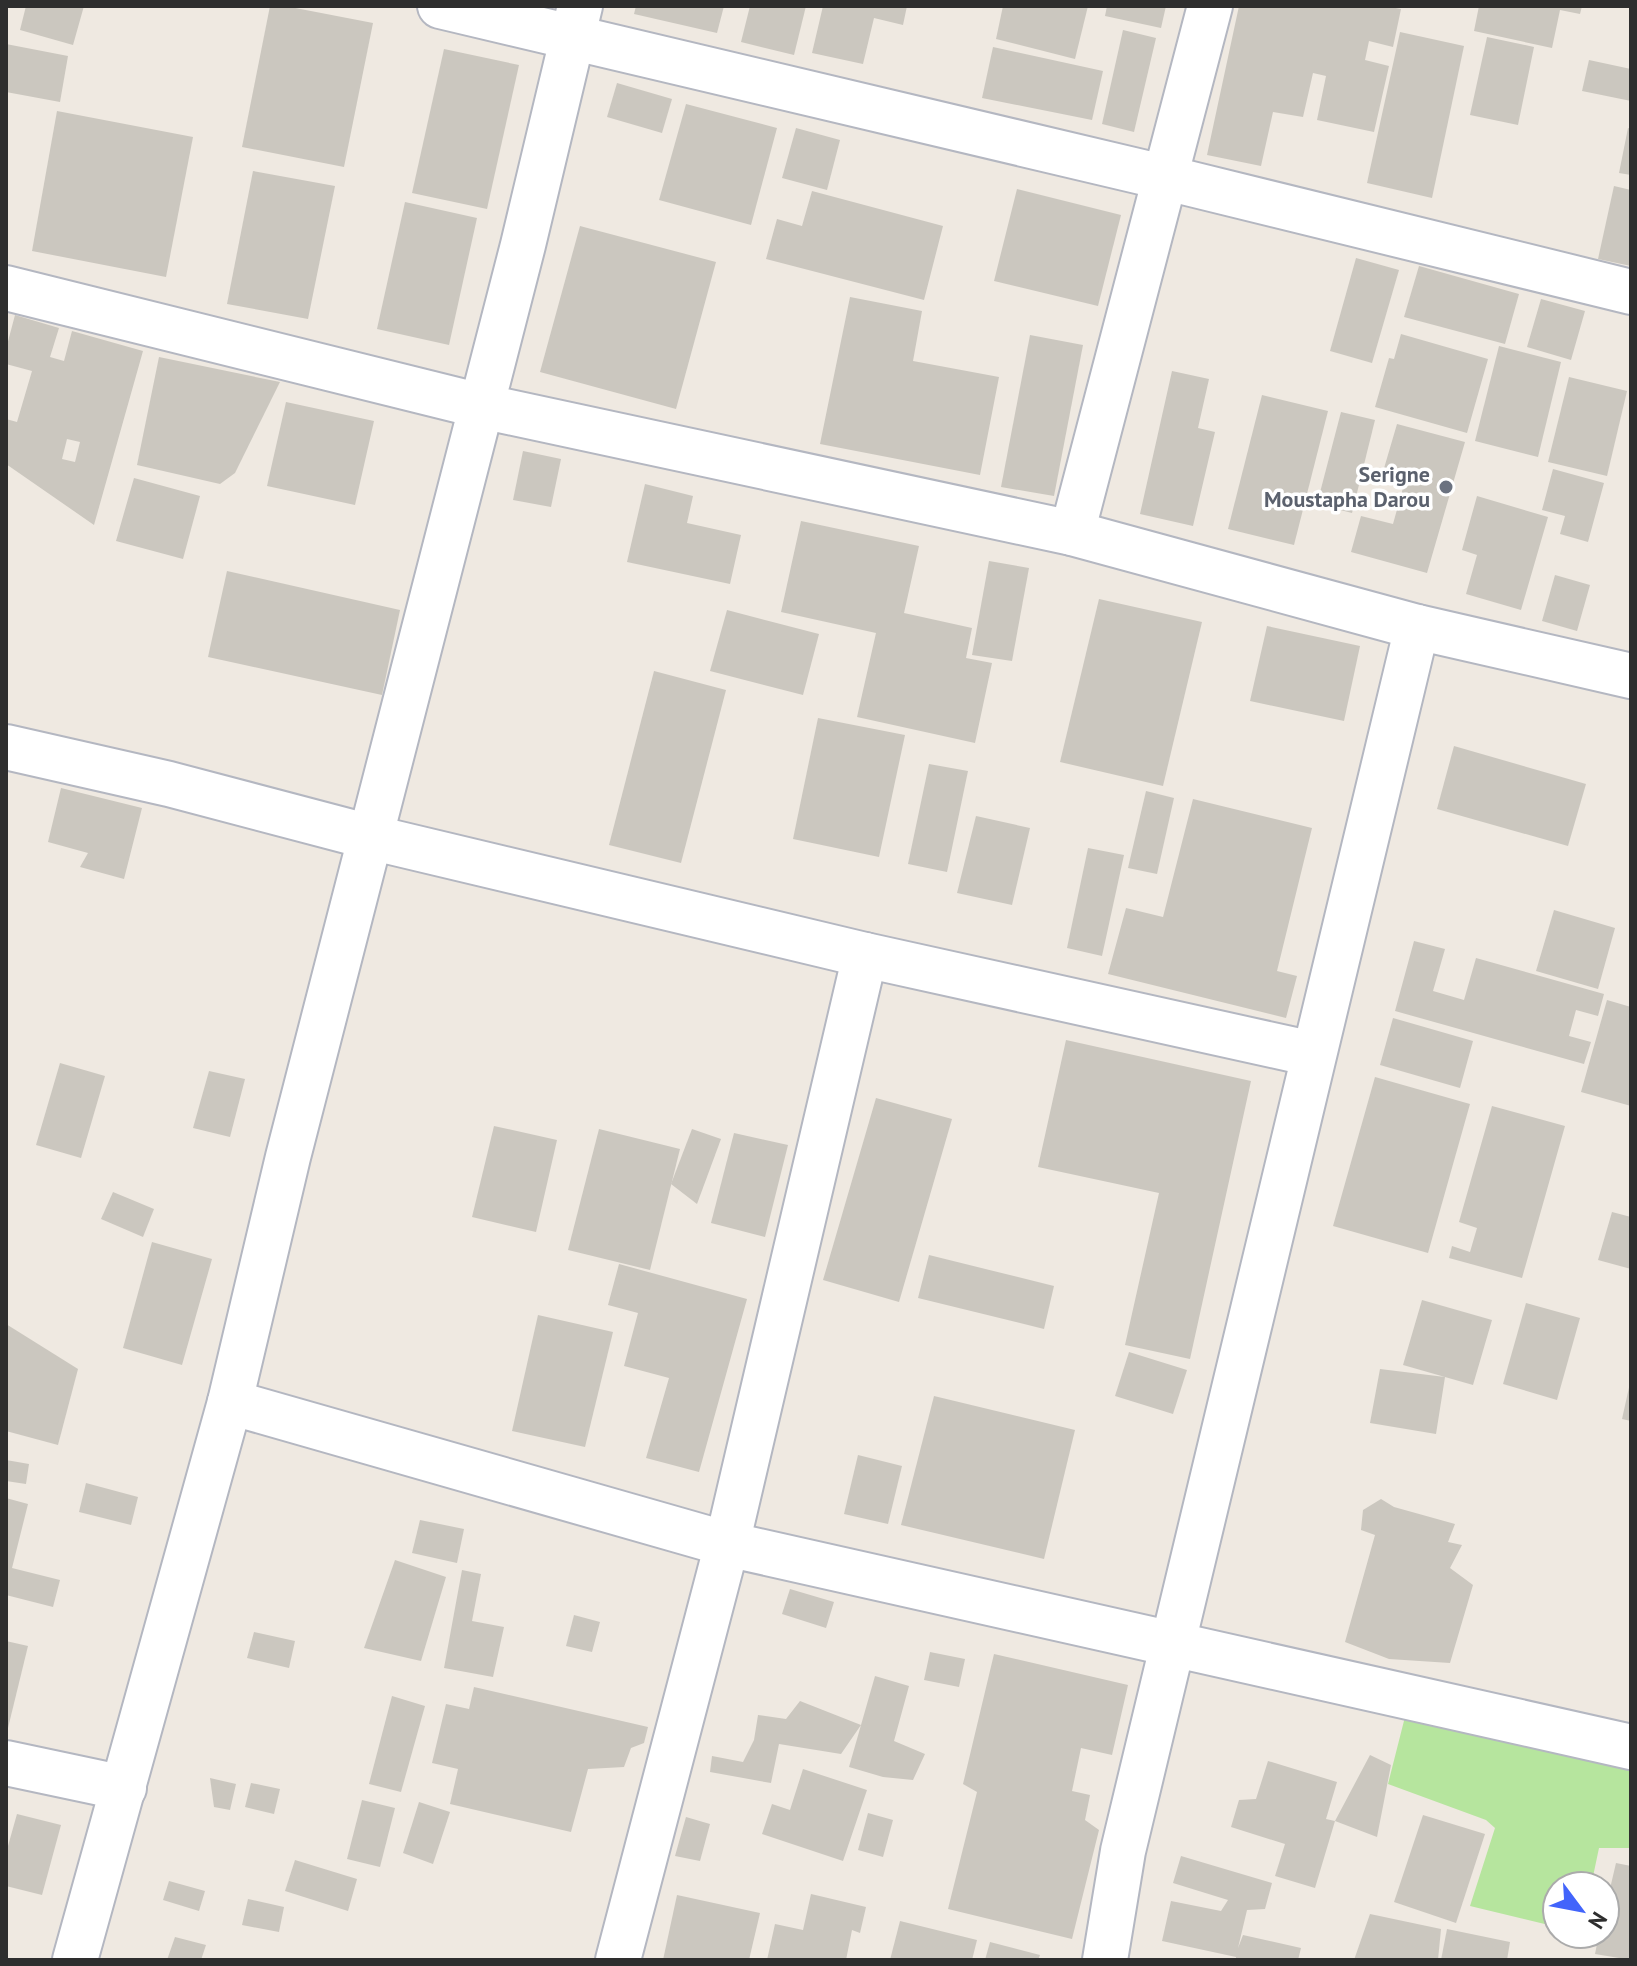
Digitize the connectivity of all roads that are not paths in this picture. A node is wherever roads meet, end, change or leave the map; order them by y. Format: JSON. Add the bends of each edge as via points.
{"nodes":[{"id":1,"x":440,"y":6,"type":"edge"},
{"id":2,"x":1210,"y":6,"type":"edge"},
{"id":3,"x":576,"y":21,"type":"edge"},
{"id":4,"x":1167,"y":178,"type":"junction"},
{"id":5,"x":6,"y":288,"type":"edge"},
{"id":6,"x":1631,"y":292,"type":"edge"},
{"id":7,"x":481,"y":406,"type":"junction"},
{"id":8,"x":1072,"y":533,"type":"junction"},
{"id":9,"x":1417,"y":627,"type":"junction"},
{"id":10,"x":1631,"y":676,"type":"edge"},
{"id":11,"x":6,"y":747,"type":"edge"},
{"id":12,"x":370,"y":837,"type":"junction"},
{"id":13,"x":865,"y":955,"type":"junction"},
{"id":14,"x":1313,"y":1054,"type":"junction"},
{"id":15,"x":230,"y":1402,"type":"junction"},
{"id":16,"x":727,"y":1544,"type":"junction"},
{"id":17,"x":1172,"y":1646,"type":"junction"},
{"id":18,"x":1631,"y":1747,"type":"edge"},
{"id":19,"x":6,"y":1763,"type":"edge"},
{"id":20,"x":124,"y":1788,"type":"junction"},
{"id":21,"x":75,"y":1960,"type":"edge"},
{"id":22,"x":618,"y":1960,"type":"edge"},
{"id":23,"x":1105,"y":1960,"type":"edge"}],
"edges":[{"from":1,"to":3,"type":"street"},
{"from":2,"to":4,"type":"street"},
{"from":3,"to":4,"type":"street"},
{"from":3,"to":7,"type":"street"},
{"from":4,"to":6,"type":"street"},
{"from":4,"to":8,"type":"street"},
{"from":5,"to":7,"type":"street"},
{"from":7,"to":8,"type":"street"},
{"from":7,"to":12,"type":"street"},
{"from":8,"to":9,"type":"street"},
{"from":9,"to":10,"type":"street"},
{"from":9,"to":14,"type":"street"},
{"from":11,"to":12,"type":"street"},
{"from":12,"to":13,"type":"street"},
{"from":12,"to":15,"type":"street"},
{"from":13,"to":14,"type":"street"},
{"from":13,"to":16,"type":"street"},
{"from":14,"to":17,"type":"street"},
{"from":15,"to":16,"type":"street"},
{"from":15,"to":20,"type":"street"},
{"from":16,"to":17,"type":"street"},
{"from":16,"to":22,"type":"street"},
{"from":17,"to":18,"type":"street"},
{"from":17,"to":23,"type":"street","via":[[1123,1851]]},
{"from":19,"to":20,"type":"street"},
{"from":20,"to":21,"type":"street"}]}
